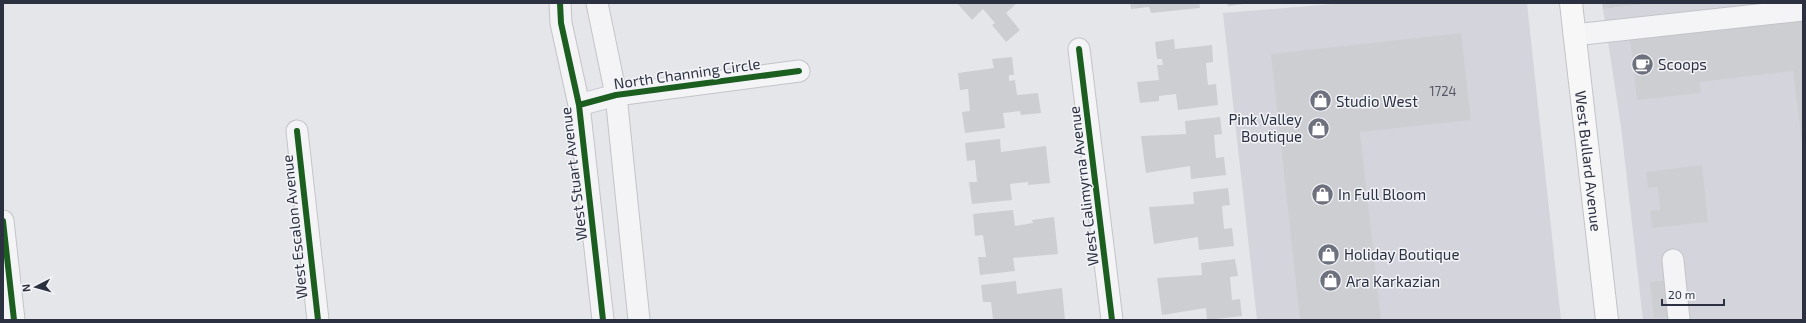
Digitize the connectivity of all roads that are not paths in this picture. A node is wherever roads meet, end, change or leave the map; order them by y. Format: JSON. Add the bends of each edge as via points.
{"nodes":[{"id":1,"x":560,"y":3,"type":"edge"},
{"id":2,"x":597,"y":3,"type":"edge"},
{"id":3,"x":1571,"y":3,"type":"edge"},
{"id":4,"x":1803,"y":10,"type":"edge"},
{"id":5,"x":1574,"y":35,"type":"junction"},
{"id":6,"x":1079,"y":49,"type":"dead end"},
{"id":7,"x":799,"y":71,"type":"dead end"},
{"id":8,"x":616,"y":95,"type":"junction"},
{"id":9,"x":579,"y":105,"type":"junction"},
{"id":10,"x":297,"y":131,"type":"dead end"},
{"id":11,"x":3,"y":221,"type":"edge"},
{"id":12,"x":1673,"y":260,"type":"dead end"},
{"id":13,"x":14,"y":320,"type":"edge"},
{"id":14,"x":318,"y":320,"type":"edge"},
{"id":15,"x":603,"y":320,"type":"edge"},
{"id":16,"x":639,"y":320,"type":"edge"},
{"id":17,"x":1112,"y":320,"type":"edge"},
{"id":18,"x":1607,"y":320,"type":"edge"},
{"id":19,"x":1679,"y":320,"type":"edge"}],
"edges":[{"from":1,"to":9,"type":"street","name":"West Stuart Avenue","via":[[561,23]]},
{"from":2,"to":8,"type":"street"},
{"from":3,"to":5,"type":"main road","name":"West Bullard Avenue"},
{"from":4,"to":5,"type":"street"},
{"from":5,"to":18,"type":"main road","name":"West Bullard Avenue"},
{"from":6,"to":17,"type":"street","name":"West Calimyrna Avenue"},
{"from":7,"to":8,"type":"street","name":"North Channing Circle"},
{"from":8,"to":9,"type":"street","name":"North Channing Circle"},
{"from":8,"to":16,"type":"street"},
{"from":9,"to":15,"type":"street","name":"West Stuart Avenue"},
{"from":10,"to":14,"type":"street","name":"West Escalon Avenue"},
{"from":11,"to":13,"type":"street"},
{"from":12,"to":19,"type":"street"}]}
